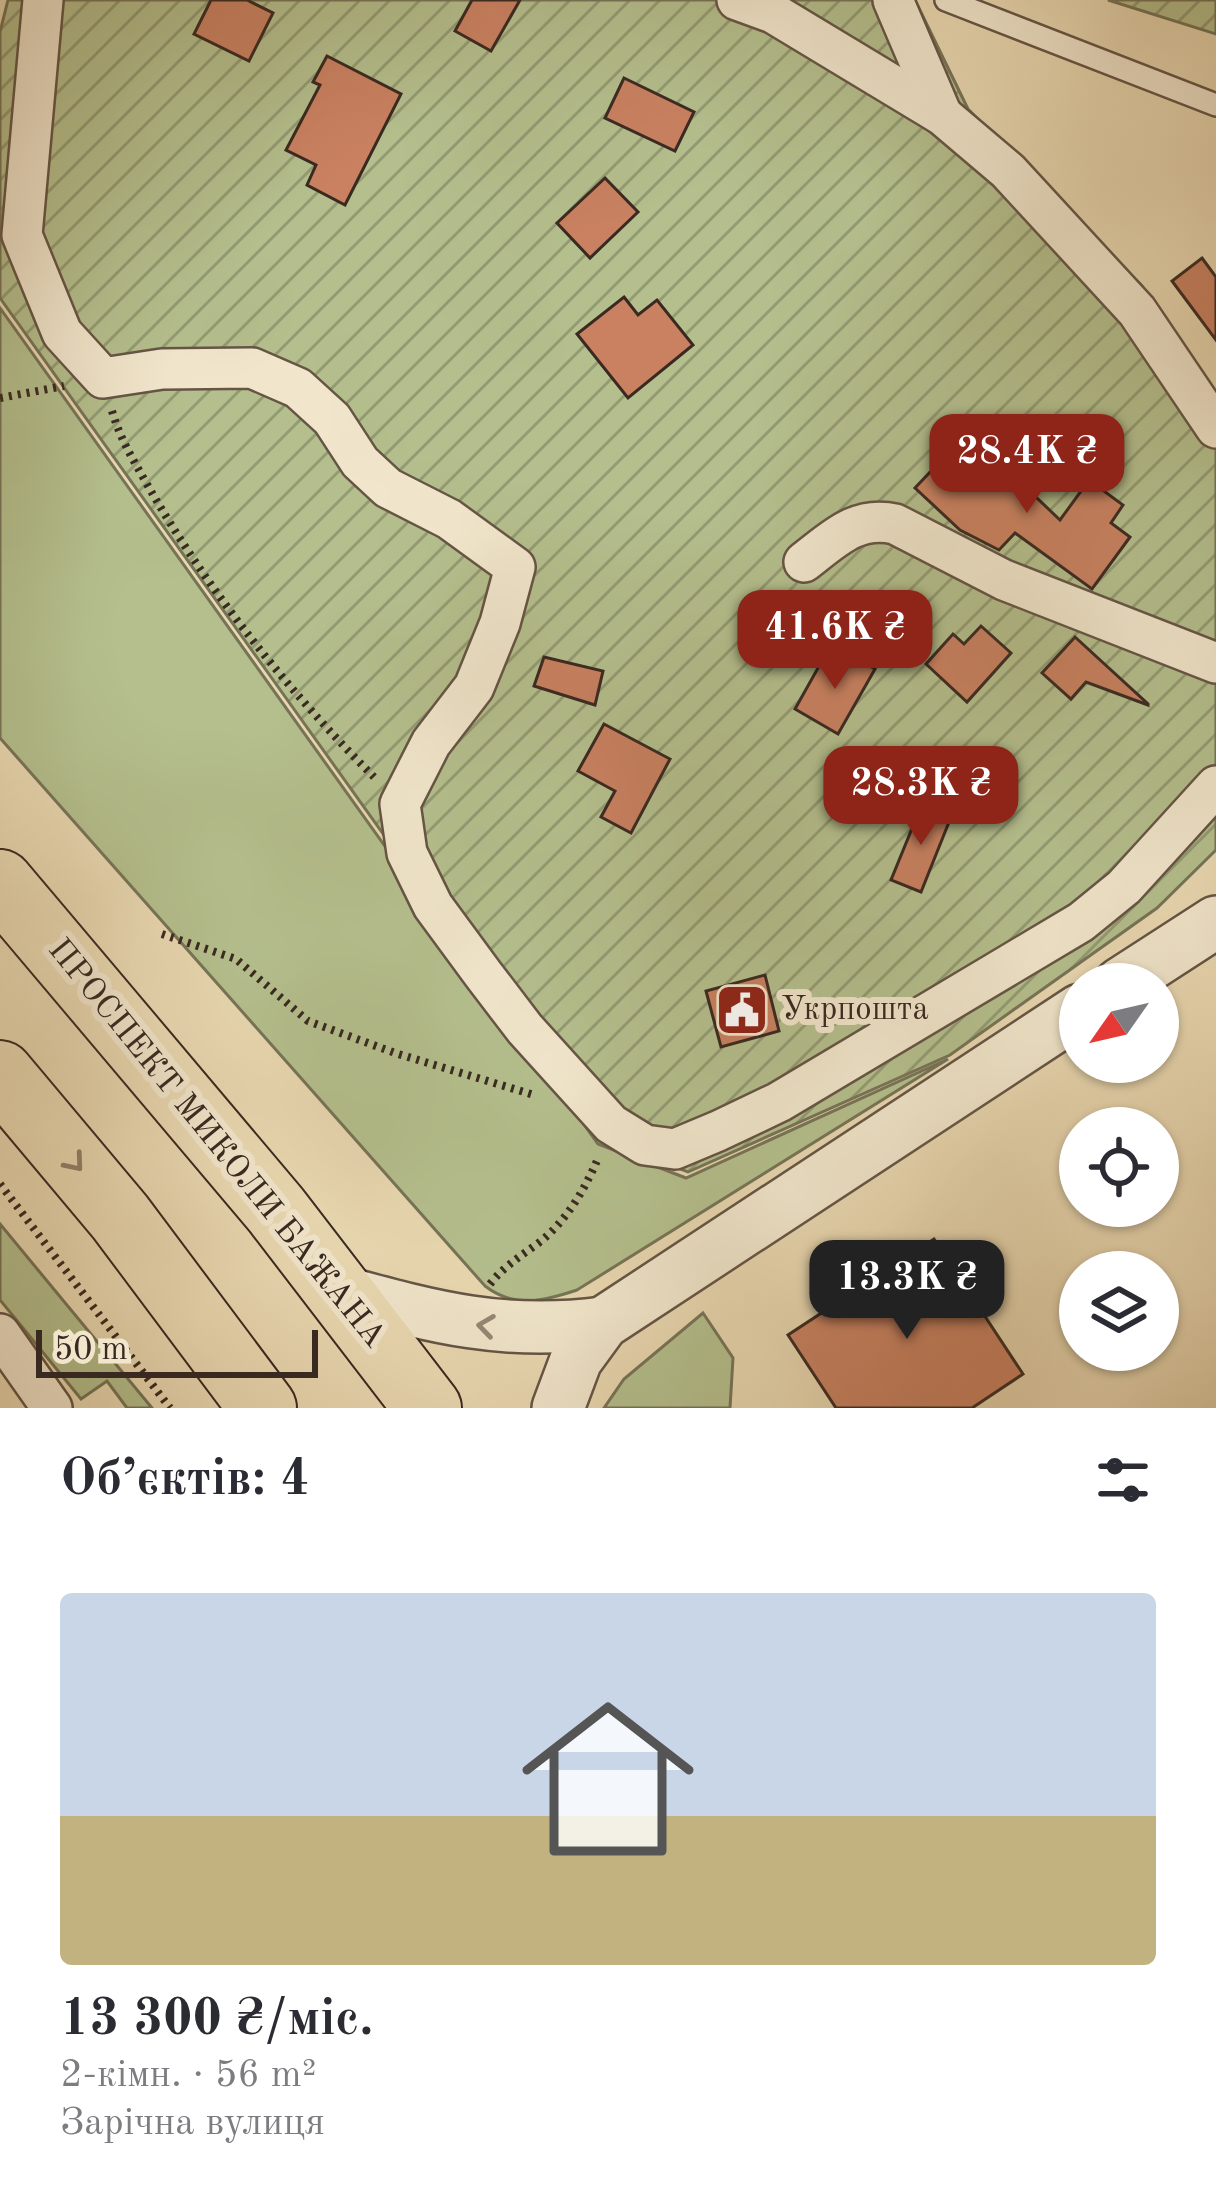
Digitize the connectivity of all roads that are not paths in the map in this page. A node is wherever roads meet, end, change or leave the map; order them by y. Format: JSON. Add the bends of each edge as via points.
{"nodes":[{"id":1,"x":43,"y":0,"type":"edge"},
{"id":2,"x":737,"y":0,"type":"edge"},
{"id":3,"x":893,"y":0,"type":"edge"},
{"id":4,"x":946,"y":0,"type":"edge"},
{"id":5,"x":1216,"y":105,"type":"edge"},
{"id":6,"x":942,"y":115,"type":"junction"},
{"id":7,"x":1216,"y":428,"type":"edge"},
{"id":8,"x":804,"y":562,"type":"dead end"},
{"id":9,"x":1216,"y":662,"type":"edge"},
{"id":10,"x":1216,"y":785,"type":"edge"},
{"id":11,"x":0,"y":883,"type":"edge"},
{"id":12,"x":1216,"y":922,"type":"edge"},
{"id":13,"x":1153,"y":963,"type":"edge"},
{"id":14,"x":1059,"y":1024,"type":"edge"},
{"id":15,"x":0,"y":1073,"type":"edge"},
{"id":16,"x":338,"y":1291,"type":"junction"},
{"id":17,"x":603,"y":1323,"type":"junction"},
{"id":18,"x":0,"y":1334,"type":"edge"},
{"id":19,"x":52,"y":1408,"type":"edge"},
{"id":20,"x":263,"y":1408,"type":"edge"},
{"id":21,"x":428,"y":1408,"type":"edge"},
{"id":22,"x":558,"y":1408,"type":"edge"}],
"edges":[{"from":1,"to":10,"type":"street","via":[[22,235],[62,333],[103,378],[162,368],[252,368],[298,388],[388,488],[515,567],[474,687],[431,743],[400,804],[407,853],[433,906],[525,1029],[603,1115],[645,1145],[675,1149],[779,1102],[1081,922],[1124,887]]},
{"from":2,"to":6,"type":"street","via":[[773,13]]},
{"from":3,"to":6,"type":"street"},
{"from":4,"to":5,"type":"lane"},
{"from":6,"to":7,"type":"street","via":[[1008,171],[1137,311]]},
{"from":8,"to":9,"type":"street","via":[[859,523],[895,524],[1004,580]]},
{"from":11,"to":16,"type":"highway","name":"ПРОСПЕКТ МИКОЛИ БАЖАНА"},
{"from":12,"to":13,"type":"street"},
{"from":14,"to":17,"type":"street"},
{"from":15,"to":20,"type":"highway","one_way":true},
{"from":17,"to":16,"type":"street","one_way":true,"via":[[499,1328]]},
{"from":16,"to":21,"type":"highway","name":"ПРОСПЕКТ МИКОЛИ БАЖАНА"},
{"from":17,"to":22,"type":"street","via":[[576,1360]]},
{"from":18,"to":19,"type":"street"}]}
